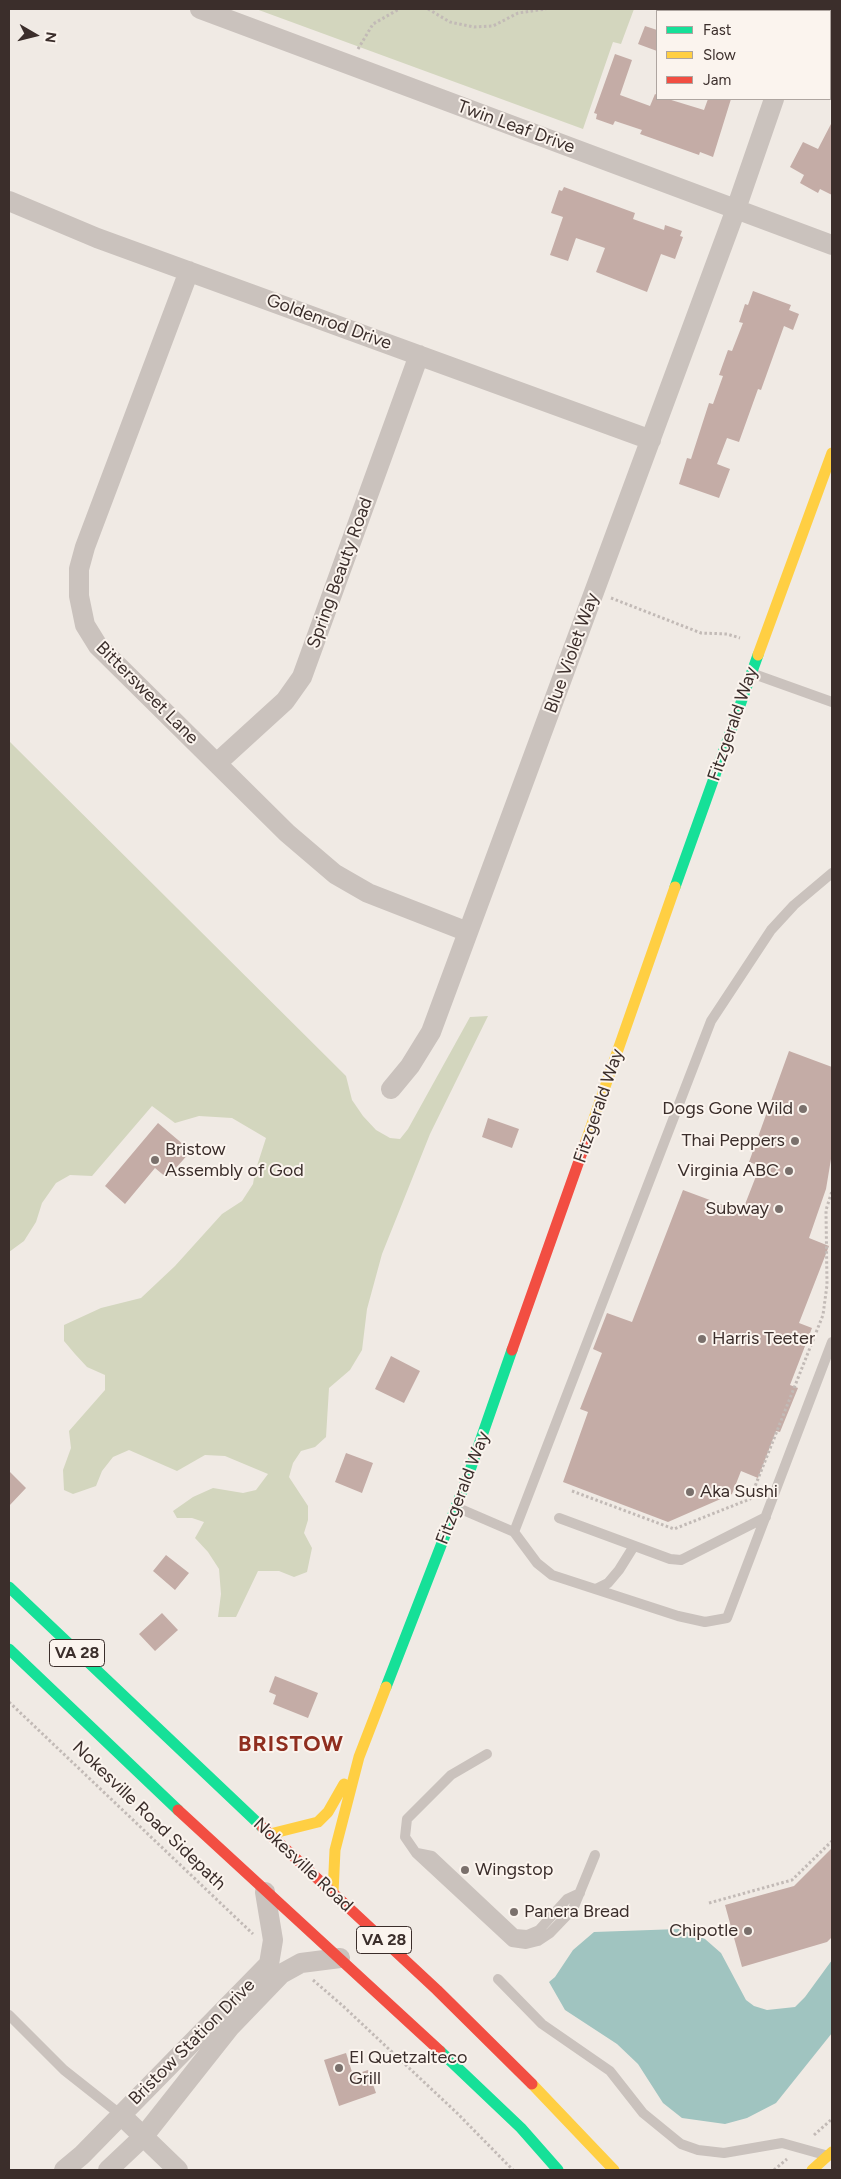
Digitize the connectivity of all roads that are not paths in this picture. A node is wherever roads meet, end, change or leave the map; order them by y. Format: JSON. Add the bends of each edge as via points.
{"nodes":[{"id":1,"x":200,"y":9,"type":"edge"},
{"id":2,"x":774,"y":100,"type":"edge"},
{"id":3,"x":9,"y":201,"type":"edge"},
{"id":4,"x":736,"y":209,"type":"junction"},
{"id":5,"x":832,"y":245,"type":"edge"},
{"id":6,"x":189,"y":271,"type":"junction"},
{"id":7,"x":419,"y":355,"type":"junction"},
{"id":8,"x":651,"y":440,"type":"junction"},
{"id":9,"x":832,"y":453,"type":"edge"},
{"id":10,"x":751,"y":673,"type":"junction"},
{"id":11,"x":832,"y":702,"type":"edge"},
{"id":12,"x":217,"y":763,"type":"junction"},
{"id":13,"x":832,"y":872,"type":"edge"},
{"id":14,"x":468,"y":932,"type":"junction"},
{"id":15,"x":391,"y":1089,"type":"dead end"},
{"id":16,"x":832,"y":1342,"type":"edge"},
{"id":17,"x":456,"y":1507,"type":"junction"},
{"id":18,"x":766,"y":1517,"type":"junction"},
{"id":19,"x":559,"y":1518,"type":"dead end"},
{"id":20,"x":514,"y":1532,"type":"junction"},
{"id":21,"x":634,"y":1546,"type":"junction"},
{"id":22,"x":9,"y":1587,"type":"edge"},
{"id":23,"x":596,"y":1589,"type":"junction"},
{"id":24,"x":9,"y":1649,"type":"edge"},
{"id":25,"x":487,"y":1754,"type":"dead end"},
{"id":26,"x":359,"y":1757,"type":"junction"},
{"id":27,"x":270,"y":1834,"type":"junction"},
{"id":28,"x":595,"y":1855,"type":"dead end"},
{"id":29,"x":265,"y":1892,"type":"junction"},
{"id":30,"x":333,"y":1893,"type":"junction"},
{"id":31,"x":340,"y":1958,"type":"junction"},
{"id":32,"x":498,"y":1979,"type":"dead end"},
{"id":33,"x":9,"y":2015,"type":"edge"},
{"id":34,"x":120,"y":2115,"type":"junction"},
{"id":35,"x":143,"y":2137,"type":"junction"},
{"id":36,"x":830,"y":2154,"type":"edge"},
{"id":37,"x":64,"y":2170,"type":"edge"},
{"id":38,"x":108,"y":2170,"type":"edge"},
{"id":39,"x":178,"y":2170,"type":"edge"},
{"id":40,"x":558,"y":2170,"type":"edge"},
{"id":41,"x":614,"y":2170,"type":"edge"},
{"id":42,"x":812,"y":2170,"type":"edge"}],
"edges":[{"from":1,"to":4,"type":"street","name":"Twin Leaf Drive"},
{"from":2,"to":4,"type":"street","name":"Blue Violet Way"},
{"from":3,"to":6,"type":"street","name":"Goldenrod Drive","via":[[97,238]]},
{"from":4,"to":5,"type":"street","name":"Twin Leaf Drive"},
{"from":4,"to":8,"type":"street","name":"Blue Violet Way"},
{"from":6,"to":7,"type":"street","name":"Goldenrod Drive"},
{"from":6,"to":12,"type":"street","name":"Bittersweet Lane","via":[[85,548],[79,569],[79,596],[85,625],[98,646]]},
{"from":7,"to":8,"type":"street","name":"Goldenrod Drive"},
{"from":7,"to":12,"type":"street","name":"Spring Beauty Road","via":[[302,677],[285,701]]},
{"from":8,"to":14,"type":"street","name":"Blue Violet Way"},
{"from":9,"to":10,"type":"main road","name":"Fitzgerald Way"},
{"from":10,"to":11,"type":"lane"},
{"from":10,"to":17,"type":"main road","name":"Fitzgerald Way"},
{"from":12,"to":14,"type":"street","name":"Bittersweet Lane","via":[[287,833],[335,874],[368,893]]},
{"from":13,"to":20,"type":"lane","via":[[771,930],[711,1021]]},
{"from":14,"to":15,"type":"street","name":"Blue Violet Way","via":[[431,1032]]},
{"from":16,"to":18,"type":"lane"},
{"from":17,"to":20,"type":"lane"},
{"from":17,"to":26,"type":"main road","name":"Fitzgerald Way"},
{"from":18,"to":21,"type":"lane","via":[[681,1560]]},
{"from":18,"to":23,"type":"lane","via":[[727,1618],[705,1622]]},
{"from":19,"to":21,"type":"lane"},
{"from":20,"to":23,"type":"lane","via":[[537,1563],[552,1575]]},
{"from":21,"to":23,"type":"lane","via":[[608,1583]]},
{"from":22,"to":27,"type":"main road","name":"Nokesville Road","number":"VA 28"},
{"from":24,"to":29,"type":"main road","number":"VA 28"},
{"from":25,"to":28,"type":"lane","via":[[452,1775],[407,1819],[405,1837],[416,1853],[512,1942],[526,1944],[550,1933],[572,1910]]},
{"from":26,"to":27,"type":"main road","name":"Fitzgerald Way","via":[[328,1812],[318,1822]]},
{"from":26,"to":30,"type":"main road","name":"Fitzgerald Way","via":[[335,1850]]},
{"from":27,"to":30,"type":"main road","name":"Nokesville Road","number":"VA 28"},
{"from":29,"to":31,"type":"main road","number":"VA 28"},
{"from":29,"to":34,"type":"street","name":"Bristow Station Drive","via":[[273,1940],[269,1964]]},
{"from":30,"to":41,"type":"main road","name":"Nokesville Road","number":"VA 28","via":[[437,1990]]},
{"from":31,"to":35,"type":"street","name":"Bristow Station Drive","via":[[301,1963],[281,1974],[230,2028]]},
{"from":31,"to":40,"type":"main road","number":"VA 28","via":[[515,2122]]},
{"from":32,"to":36,"type":"lane","via":[[542,2024],[610,2071],[643,2113],[681,2144],[724,2153],[782,2143]]},
{"from":33,"to":34,"type":"lane","via":[[64,2070]]},
{"from":34,"to":35,"type":"street"},
{"from":34,"to":37,"type":"street","name":"Bristow Station Drive"},
{"from":35,"to":38,"type":"street","name":"Bristow Station Drive"},
{"from":35,"to":39,"type":"street"},
{"from":36,"to":42,"type":"main road"}]}
